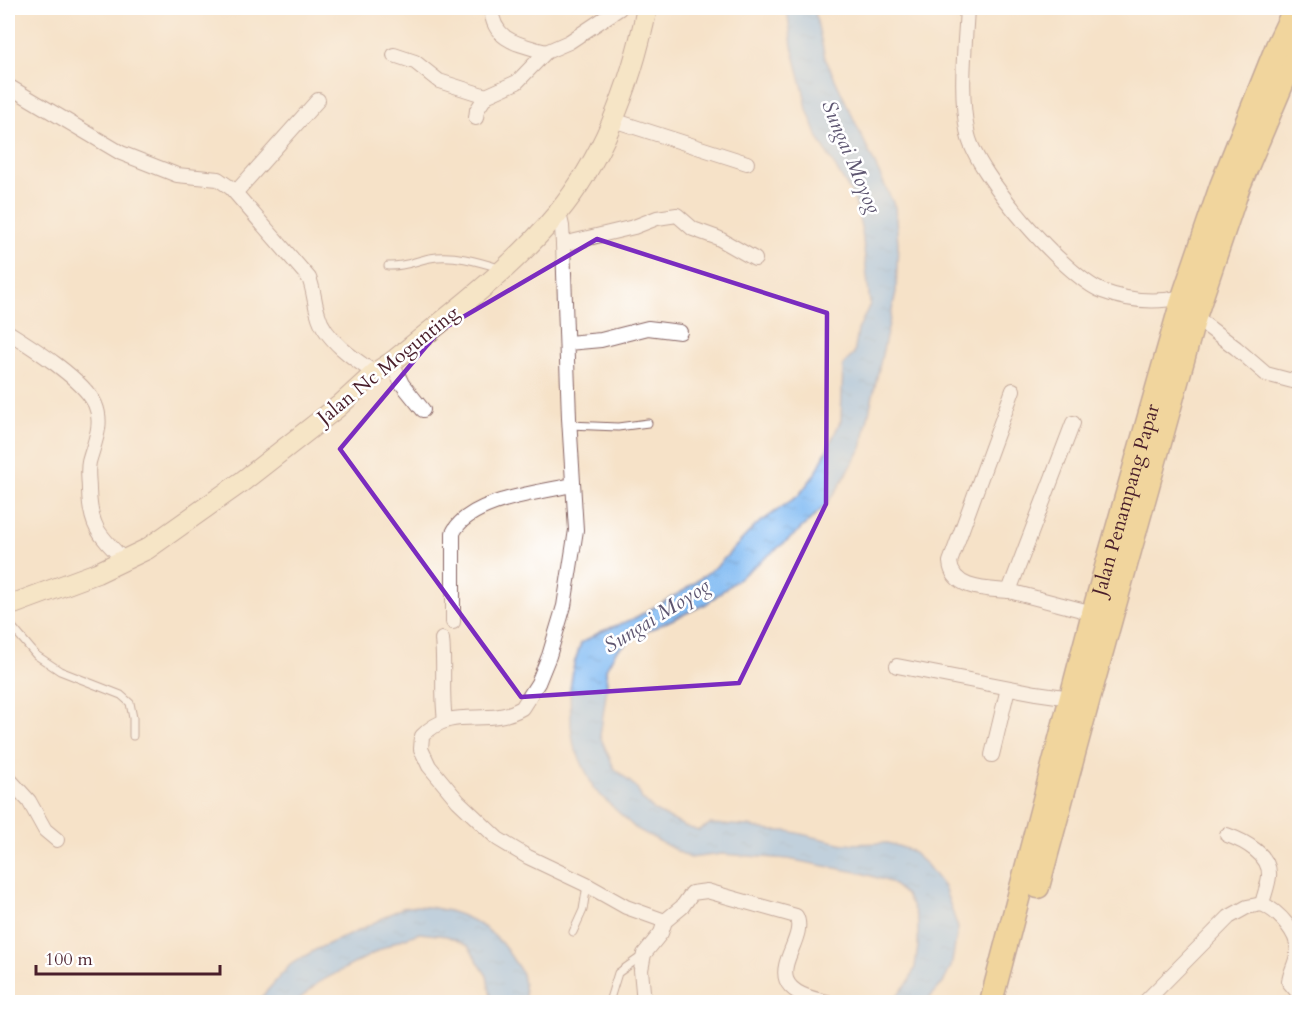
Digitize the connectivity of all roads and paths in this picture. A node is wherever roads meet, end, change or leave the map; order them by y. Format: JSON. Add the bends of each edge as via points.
{"nodes":[{"id":1,"x":491,"y":8,"type":"edge"},
{"id":2,"x":620,"y":8,"type":"edge"},
{"id":3,"x":647,"y":8,"type":"edge"},
{"id":4,"x":967,"y":8,"type":"edge"},
{"id":5,"x":1295,"y":8,"type":"edge"},
{"id":6,"x":1299,"y":42,"type":"edge"},
{"id":7,"x":546,"y":52,"type":"junction"},
{"id":8,"x":394,"y":55,"type":"dead end"},
{"id":9,"x":8,"y":86,"type":"edge"},
{"id":10,"x":486,"y":96,"type":"junction"},
{"id":11,"x":318,"y":100,"type":"dead end"},
{"id":12,"x":476,"y":118,"type":"dead end"},
{"id":13,"x":613,"y":120,"type":"junction"},
{"id":14,"x":747,"y":163,"type":"dead end"},
{"id":15,"x":236,"y":192,"type":"junction"},
{"id":16,"x":558,"y":213,"type":"junction"},
{"id":17,"x":563,"y":244,"type":"junction"},
{"id":18,"x":755,"y":259,"type":"dead end"},
{"id":19,"x":388,"y":266,"type":"dead end"},
{"id":20,"x":504,"y":269,"type":"junction"},
{"id":21,"x":1183,"y":297,"type":"junction"},
{"id":22,"x":1195,"y":317,"type":"junction"},
{"id":23,"x":8,"y":332,"type":"edge"},
{"id":24,"x":680,"y":332,"type":"dead end"},
{"id":25,"x":568,"y":343,"type":"junction"},
{"id":26,"x":384,"y":368,"type":"junction"},
{"id":27,"x":1299,"y":382,"type":"edge"},
{"id":28,"x":1013,"y":390,"type":"dead end"},
{"id":29,"x":423,"y":410,"type":"dead end"},
{"id":30,"x":648,"y":423,"type":"dead end"},
{"id":31,"x":1073,"y":423,"type":"dead end"},
{"id":32,"x":569,"y":425,"type":"junction"},
{"id":33,"x":573,"y":485,"type":"junction"},
{"id":34,"x":124,"y":560,"type":"junction"},
{"id":35,"x":1009,"y":591,"type":"junction"},
{"id":36,"x":8,"y":606,"type":"edge"},
{"id":37,"x":1093,"y":614,"type":"junction"},
{"id":38,"x":8,"y":622,"type":"edge"},
{"id":39,"x":453,"y":622,"type":"dead end"},
{"id":40,"x":442,"y":639,"type":"dead end"},
{"id":41,"x":897,"y":666,"type":"dead end"},
{"id":42,"x":1008,"y":688,"type":"junction"},
{"id":43,"x":1071,"y":698,"type":"junction"},
{"id":44,"x":445,"y":720,"type":"junction"},
{"id":45,"x":133,"y":736,"type":"dead end"},
{"id":46,"x":992,"y":755,"type":"dead end"},
{"id":47,"x":8,"y":778,"type":"edge"},
{"id":48,"x":1227,"y":835,"type":"dead end"},
{"id":49,"x":57,"y":840,"type":"dead end"},
{"id":50,"x":587,"y":885,"type":"junction"},
{"id":51,"x":1262,"y":904,"type":"junction"},
{"id":52,"x":665,"y":921,"type":"junction"},
{"id":53,"x":573,"y":932,"type":"dead end"},
{"id":54,"x":644,"y":954,"type":"junction"},
{"id":55,"x":1299,"y":995,"type":"edge"},
{"id":56,"x":609,"y":1002,"type":"edge"},
{"id":57,"x":644,"y":1002,"type":"edge"},
{"id":58,"x":828,"y":1002,"type":"edge"},
{"id":59,"x":991,"y":1002,"type":"edge"},
{"id":60,"x":1007,"y":1002,"type":"edge"},
{"id":61,"x":1145,"y":1002,"type":"edge"}],
"edges":[{"from":1,"to":7,"type":"street","via":[[497,31],[510,40]]},
{"from":2,"to":7,"type":"street","via":[[569,42]]},
{"from":3,"to":13,"type":"street","name":"Jalan Nc Mogunting","via":[[638,53]]},
{"from":4,"to":21,"type":"street","via":[[963,94],[966,123],[975,155],[998,190],[1041,240],[1091,285],[1134,299],[1159,301]]},
{"from":5,"to":21,"type":"main road","name":"Jalan Penampang Papar","via":[[1221,186]]},
{"from":6,"to":22,"type":"main road","name":"Jalan Penampang Papar","via":[[1239,186]]},
{"from":7,"to":10,"type":"street","via":[[517,82]]},
{"from":8,"to":10,"type":"street","via":[[415,62],[439,81]]},
{"from":9,"to":15,"type":"street","via":[[121,153],[177,175],[218,178]]},
{"from":10,"to":12,"type":"street"},
{"from":11,"to":15,"type":"street"},
{"from":13,"to":14,"type":"street"},
{"from":13,"to":16,"type":"street","name":"Jalan Nc Mogunting"},
{"from":15,"to":26,"type":"street","via":[[309,278],[323,327],[351,357]]},
{"from":16,"to":17,"type":"street"},
{"from":16,"to":20,"type":"street","name":"Jalan Nc Mogunting"},
{"from":17,"to":18,"type":"street","via":[[677,215],[693,229]]},
{"from":17,"to":25,"type":"street"},
{"from":19,"to":20,"type":"lane","via":[[444,256]]},
{"from":20,"to":26,"type":"street","name":"Jalan Nc Mogunting"},
{"from":21,"to":37,"type":"main road","name":"Jalan Penampang Papar"},
{"from":22,"to":27,"type":"street","via":[[1266,374]]},
{"from":22,"to":60,"type":"main road","name":"Jalan Penampang Papar"},
{"from":23,"to":34,"type":"street","via":[[62,369],[95,404],[99,428],[89,465],[89,504],[102,539]]},
{"from":24,"to":25,"type":"street","via":[[648,328],[601,340]]},
{"from":25,"to":32,"type":"street"},
{"from":26,"to":29,"type":"street"},
{"from":26,"to":34,"type":"street","name":"Jalan Nc Mogunting","via":[[243,481],[147,549]]},
{"from":28,"to":35,"type":"street","via":[[950,562],[958,581]]},
{"from":30,"to":32,"type":"lane","via":[[618,427]]},
{"from":31,"to":35,"type":"street"},
{"from":32,"to":33,"type":"street"},
{"from":33,"to":39,"type":"street","via":[[501,501],[458,523],[453,533]]},
{"from":33,"to":44,"type":"street","via":[[576,531],[564,606],[538,683],[516,712]]},
{"from":34,"to":36,"type":"street","name":"Jalan Nc Mogunting"},
{"from":35,"to":37,"type":"street"},
{"from":37,"to":43,"type":"main road","name":"Jalan Penampang Papar"},
{"from":38,"to":45,"type":"lane","via":[[36,655],[60,671],[121,695],[130,703]]},
{"from":40,"to":44,"type":"street"},
{"from":41,"to":42,"type":"street"},
{"from":42,"to":43,"type":"street"},
{"from":42,"to":46,"type":"street"},
{"from":43,"to":59,"type":"main road","name":"Jalan Penampang Papar"},
{"from":44,"to":50,"type":"street","via":[[428,730],[420,742],[429,766],[449,790],[498,839]]},
{"from":47,"to":49,"type":"street","via":[[29,801],[45,830]]},
{"from":48,"to":51,"type":"street","via":[[1253,848],[1264,860],[1269,876]]},
{"from":50,"to":52,"type":"street","via":[[626,907]]},
{"from":50,"to":53,"type":"lane","via":[[584,910]]},
{"from":51,"to":55,"type":"street","via":[[1284,922],[1297,945],[1289,982]]},
{"from":51,"to":61,"type":"street","via":[[1229,917]]},
{"from":52,"to":54,"type":"street","via":[[661,933]]},
{"from":52,"to":58,"type":"street","via":[[692,893],[699,891],[716,892],[796,916],[799,927],[786,960],[787,979],[798,994]]},
{"from":54,"to":56,"type":"lane","via":[[618,973]]},
{"from":54,"to":57,"type":"street"}]}
